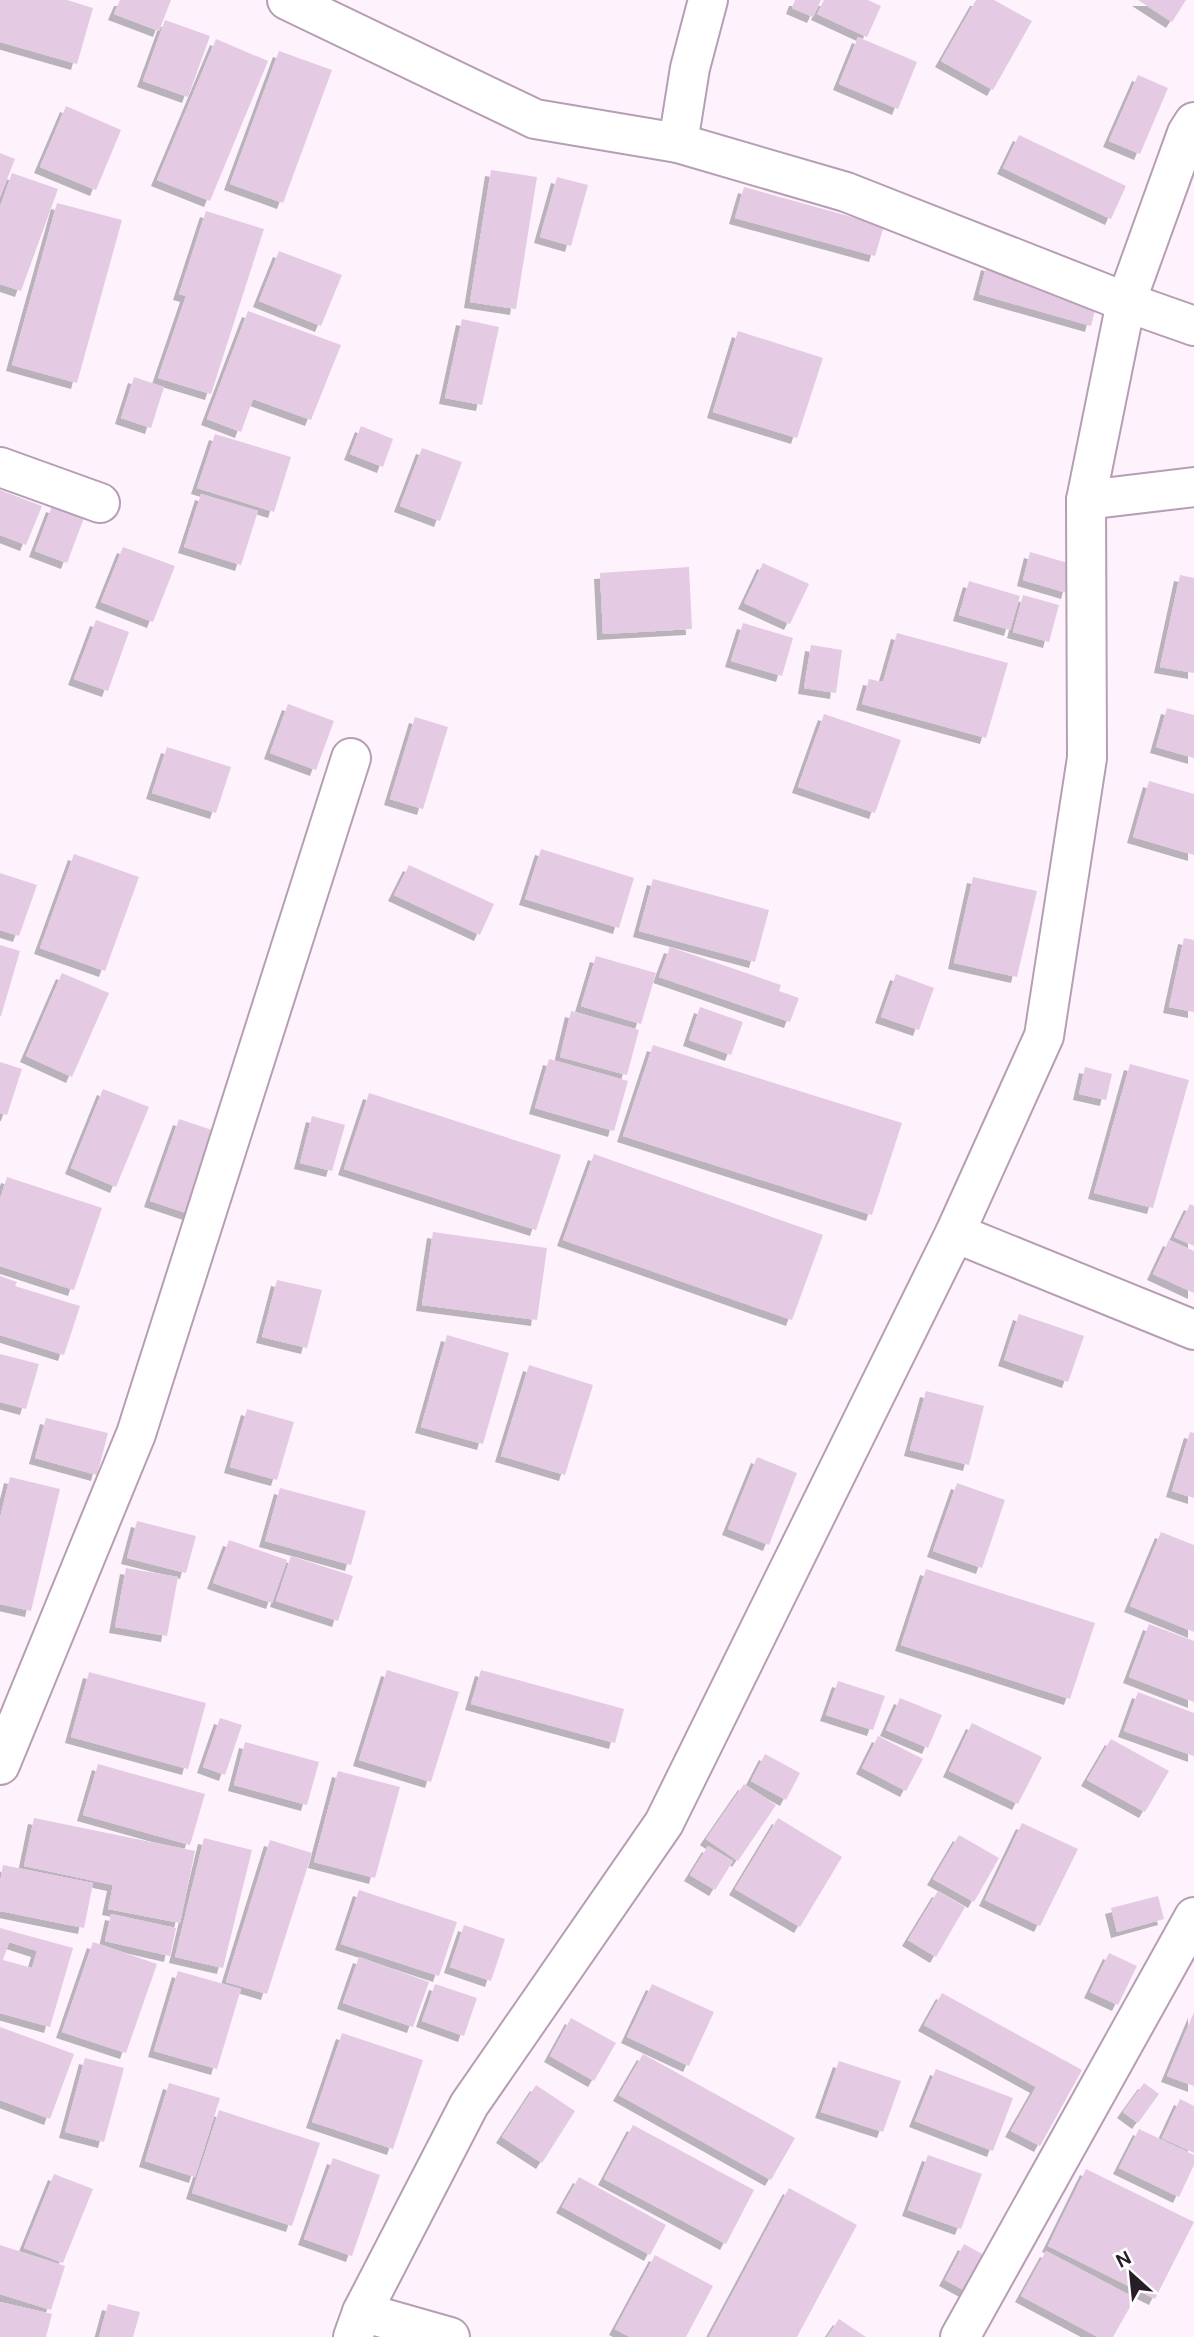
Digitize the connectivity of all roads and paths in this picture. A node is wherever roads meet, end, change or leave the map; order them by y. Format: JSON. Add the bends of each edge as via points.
{"nodes":[{"id":1,"x":287,"y":0,"type":"edge"},
{"id":2,"x":708,"y":0,"type":"edge"},
{"id":3,"x":1194,"y":122,"type":"edge"},
{"id":4,"x":678,"y":143,"type":"junction"},
{"id":5,"x":1126,"y":302,"type":"junction"},
{"id":6,"x":1194,"y":326,"type":"edge"},
{"id":7,"x":0,"y":467,"type":"edge"},
{"id":8,"x":1194,"y":488,"type":"edge"},
{"id":9,"x":1086,"y":499,"type":"junction"},
{"id":10,"x":100,"y":503,"type":"dead end"},
{"id":11,"x":351,"y":758,"type":"dead end"},
{"id":12,"x":955,"y":1233,"type":"junction"},
{"id":13,"x":1194,"y":1330,"type":"edge"},
{"id":14,"x":0,"y":1765,"type":"edge"},
{"id":15,"x":1194,"y":1917,"type":"edge"},
{"id":16,"x":358,"y":2325,"type":"edge"},
{"id":17,"x":450,"y":2337,"type":"edge"},
{"id":18,"x":960,"y":2337,"type":"edge"}],
"edges":[{"from":1,"to":4,"type":"street","via":[[535,119]]},
{"from":2,"to":4,"type":"street","via":[[690,68]]},
{"from":3,"to":5,"type":"street"},
{"from":4,"to":5,"type":"street","via":[[846,192]]},
{"from":5,"to":6,"type":"street"},
{"from":5,"to":9,"type":"street"},
{"from":7,"to":10,"type":"street"},
{"from":8,"to":9,"type":"street"},
{"from":9,"to":12,"type":"street","via":[[1087,758],[1044,1036]]},
{"from":11,"to":14,"type":"street","via":[[136,1434]]},
{"from":12,"to":13,"type":"street"},
{"from":12,"to":16,"type":"street","via":[[664,1823],[469,2105]]},
{"from":15,"to":18,"type":"street"},
{"from":16,"to":17,"type":"street"}]}
